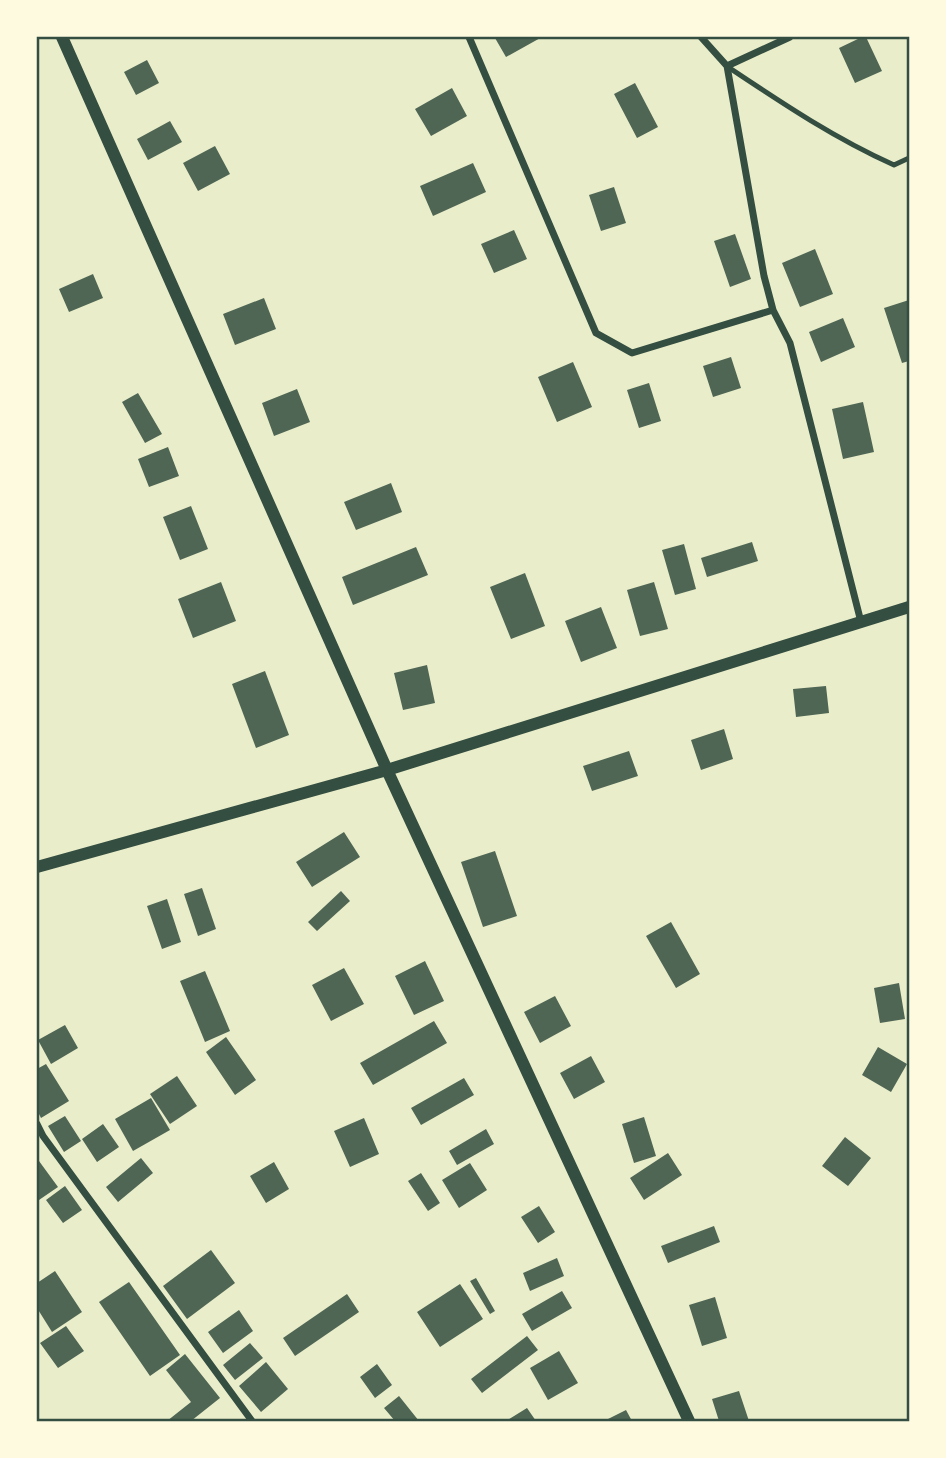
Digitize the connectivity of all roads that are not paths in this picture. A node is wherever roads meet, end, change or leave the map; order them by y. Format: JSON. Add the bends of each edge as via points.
{"nodes":[{"id":1,"x":62,"y":37,"type":"edge"},
{"id":2,"x":470,"y":37,"type":"edge"},
{"id":3,"x":701,"y":37,"type":"edge"},
{"id":4,"x":790,"y":37,"type":"edge"},
{"id":5,"x":727,"y":66,"type":"junction"},
{"id":6,"x":909,"y":158,"type":"edge"},
{"id":7,"x":773,"y":310,"type":"junction"},
{"id":8,"x":909,"y":607,"type":"edge"},
{"id":9,"x":861,"y":622,"type":"junction"},
{"id":10,"x":387,"y":770,"type":"junction"},
{"id":11,"x":37,"y":867,"type":"edge"},
{"id":12,"x":37,"y":1124,"type":"edge"},
{"id":13,"x":252,"y":1421,"type":"edge"},
{"id":14,"x":689,"y":1421,"type":"edge"}],
"edges":[{"from":1,"to":10,"type":"street"},
{"from":2,"to":7,"type":"street","via":[[596,333],[632,353]]},
{"from":3,"to":5,"type":"street"},
{"from":4,"to":5,"type":"street"},
{"from":5,"to":6,"type":"lane","via":[[816,126],[864,151],[894,164]]},
{"from":5,"to":7,"type":"street"},
{"from":7,"to":9,"type":"street","via":[[790,343]]},
{"from":8,"to":9,"type":"street"},
{"from":9,"to":10,"type":"street"},
{"from":10,"to":11,"type":"street"},
{"from":10,"to":14,"type":"street"},
{"from":12,"to":13,"type":"street"}]}
